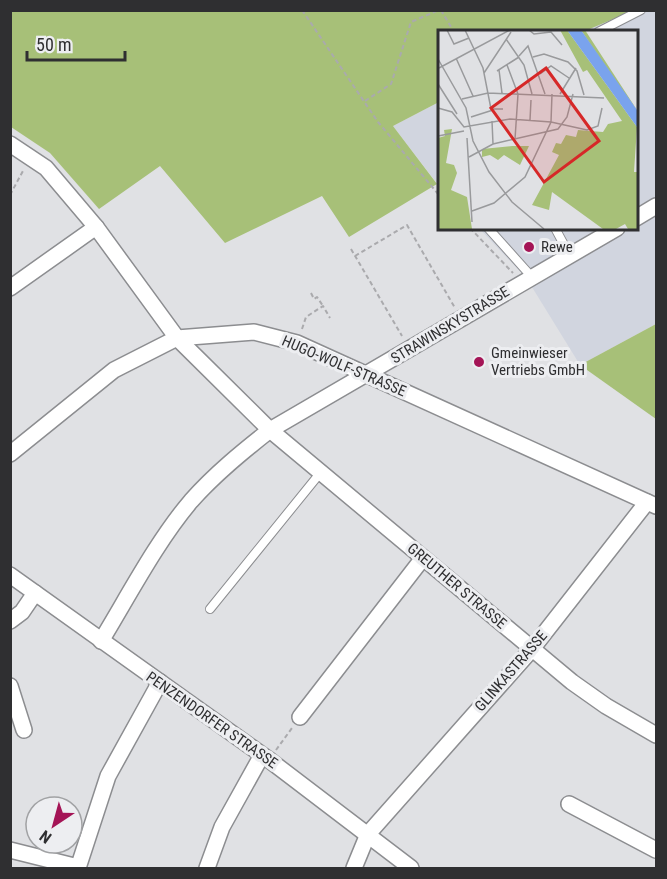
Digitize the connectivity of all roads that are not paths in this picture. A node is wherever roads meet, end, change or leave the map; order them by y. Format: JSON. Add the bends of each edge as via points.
{"nodes":[{"id":1,"x":641,"y":10,"type":"edge"},
{"id":2,"x":602,"y":30,"type":"edge"},
{"id":3,"x":10,"y":144,"type":"edge"},
{"id":4,"x":657,"y":206,"type":"edge"},
{"id":5,"x":637,"y":217,"type":"edge"},
{"id":6,"x":96,"y":227,"type":"junction"},
{"id":7,"x":489,"y":230,"type":"edge"},
{"id":8,"x":556,"y":230,"type":"edge"},
{"id":9,"x":613,"y":230,"type":"edge"},
{"id":10,"x":569,"y":254,"type":"junction"},
{"id":11,"x":526,"y":279,"type":"junction"},
{"id":12,"x":10,"y":288,"type":"edge"},
{"id":13,"x":177,"y":338,"type":"junction"},
{"id":14,"x":366,"y":375,"type":"junction"},
{"id":15,"x":270,"y":430,"type":"junction"},
{"id":16,"x":10,"y":454,"type":"edge"},
{"id":17,"x":321,"y":472,"type":"junction"},
{"id":18,"x":652,"y":504,"type":"edge"},
{"id":19,"x":423,"y":558,"type":"junction"},
{"id":20,"x":10,"y":575,"type":"edge"},
{"id":21,"x":35,"y":593,"type":"junction"},
{"id":22,"x":210,"y":609,"type":"dead end"},
{"id":23,"x":10,"y":621,"type":"edge"},
{"id":24,"x":101,"y":641,"type":"junction"},
{"id":25,"x":532,"y":649,"type":"junction"},
{"id":26,"x":160,"y":682,"type":"junction"},
{"id":27,"x":10,"y":686,"type":"edge"},
{"id":28,"x":300,"y":717,"type":"road end"},
{"id":29,"x":24,"y":730,"type":"dead end"},
{"id":30,"x":657,"y":735,"type":"edge"},
{"id":31,"x":265,"y":757,"type":"junction"},
{"id":32,"x":569,"y":804,"type":"dead end"},
{"id":33,"x":368,"y":834,"type":"junction"},
{"id":34,"x":10,"y":850,"type":"edge"},
{"id":35,"x":657,"y":850,"type":"edge"},
{"id":36,"x":78,"y":868,"type":"edge"},
{"id":37,"x":207,"y":868,"type":"edge"},
{"id":38,"x":354,"y":868,"type":"edge"},
{"id":39,"x":411,"y":868,"type":"edge"}],
"edges":[{"from":1,"to":2,"type":"lane"},
{"from":3,"to":6,"type":"street","name":"GREUTHER STRASSE","via":[[46,168]]},
{"from":4,"to":5,"type":"street"},
{"from":6,"to":12,"type":"street"},
{"from":6,"to":13,"type":"street","name":"GREUTHER STRASSE"},
{"from":7,"to":11,"type":"lane"},
{"from":8,"to":10,"type":"lane"},
{"from":9,"to":10,"type":"street","name":"STRAWINSKYSTRASSE"},
{"from":10,"to":11,"type":"street","name":"STRAWINSKYSTRASSE"},
{"from":11,"to":14,"type":"street","name":"STRAWINSKYSTRASSE"},
{"from":13,"to":14,"type":"street","name":"HUGO-WOLF-STRASSE","via":[[254,332],[297,343]]},
{"from":13,"to":15,"type":"street","name":"GREUTHER STRASSE"},
{"from":13,"to":16,"type":"street","name":"HUGO-WOLF-STRASSE","via":[[114,370]]},
{"from":14,"to":15,"type":"street","name":"STRAWINSKYSTRASSE"},
{"from":14,"to":18,"type":"street","name":"HUGO-WOLF-STRASSE"},
{"from":15,"to":17,"type":"street","name":"GREUTHER STRASSE"},
{"from":15,"to":24,"type":"street","name":"STRAWINSKYSTRASSE","via":[[223,467],[190,502]]},
{"from":17,"to":19,"type":"street","name":"GREUTHER STRASSE"},
{"from":17,"to":22,"type":"lane"},
{"from":18,"to":25,"type":"street","name":"GLINKASTRASSE"},
{"from":19,"to":25,"type":"street","name":"GREUTHER STRASSE"},
{"from":19,"to":28,"type":"street"},
{"from":20,"to":21,"type":"street","name":"PENZENDORFER STRASSE"},
{"from":21,"to":23,"type":"street"},
{"from":21,"to":24,"type":"street","name":"PENZENDORFER STRASSE"},
{"from":24,"to":26,"type":"street","name":"PENZENDORFER STRASSE"},
{"from":25,"to":30,"type":"street","name":"GREUTHER STRASSE","via":[[606,706]]},
{"from":25,"to":33,"type":"street","name":"GLINKASTRASSE"},
{"from":26,"to":31,"type":"street","name":"PENZENDORFER STRASSE"},
{"from":26,"to":36,"type":"street","via":[[108,776]]},
{"from":27,"to":29,"type":"street"},
{"from":31,"to":33,"type":"street","name":"PENZENDORFER STRASSE"},
{"from":31,"to":37,"type":"street","via":[[222,827]]},
{"from":32,"to":35,"type":"street"},
{"from":33,"to":38,"type":"street","name":"GLINKASTRASSE"},
{"from":33,"to":39,"type":"street","name":"PENZENDORFER STRASSE"},
{"from":34,"to":36,"type":"street"}]}
